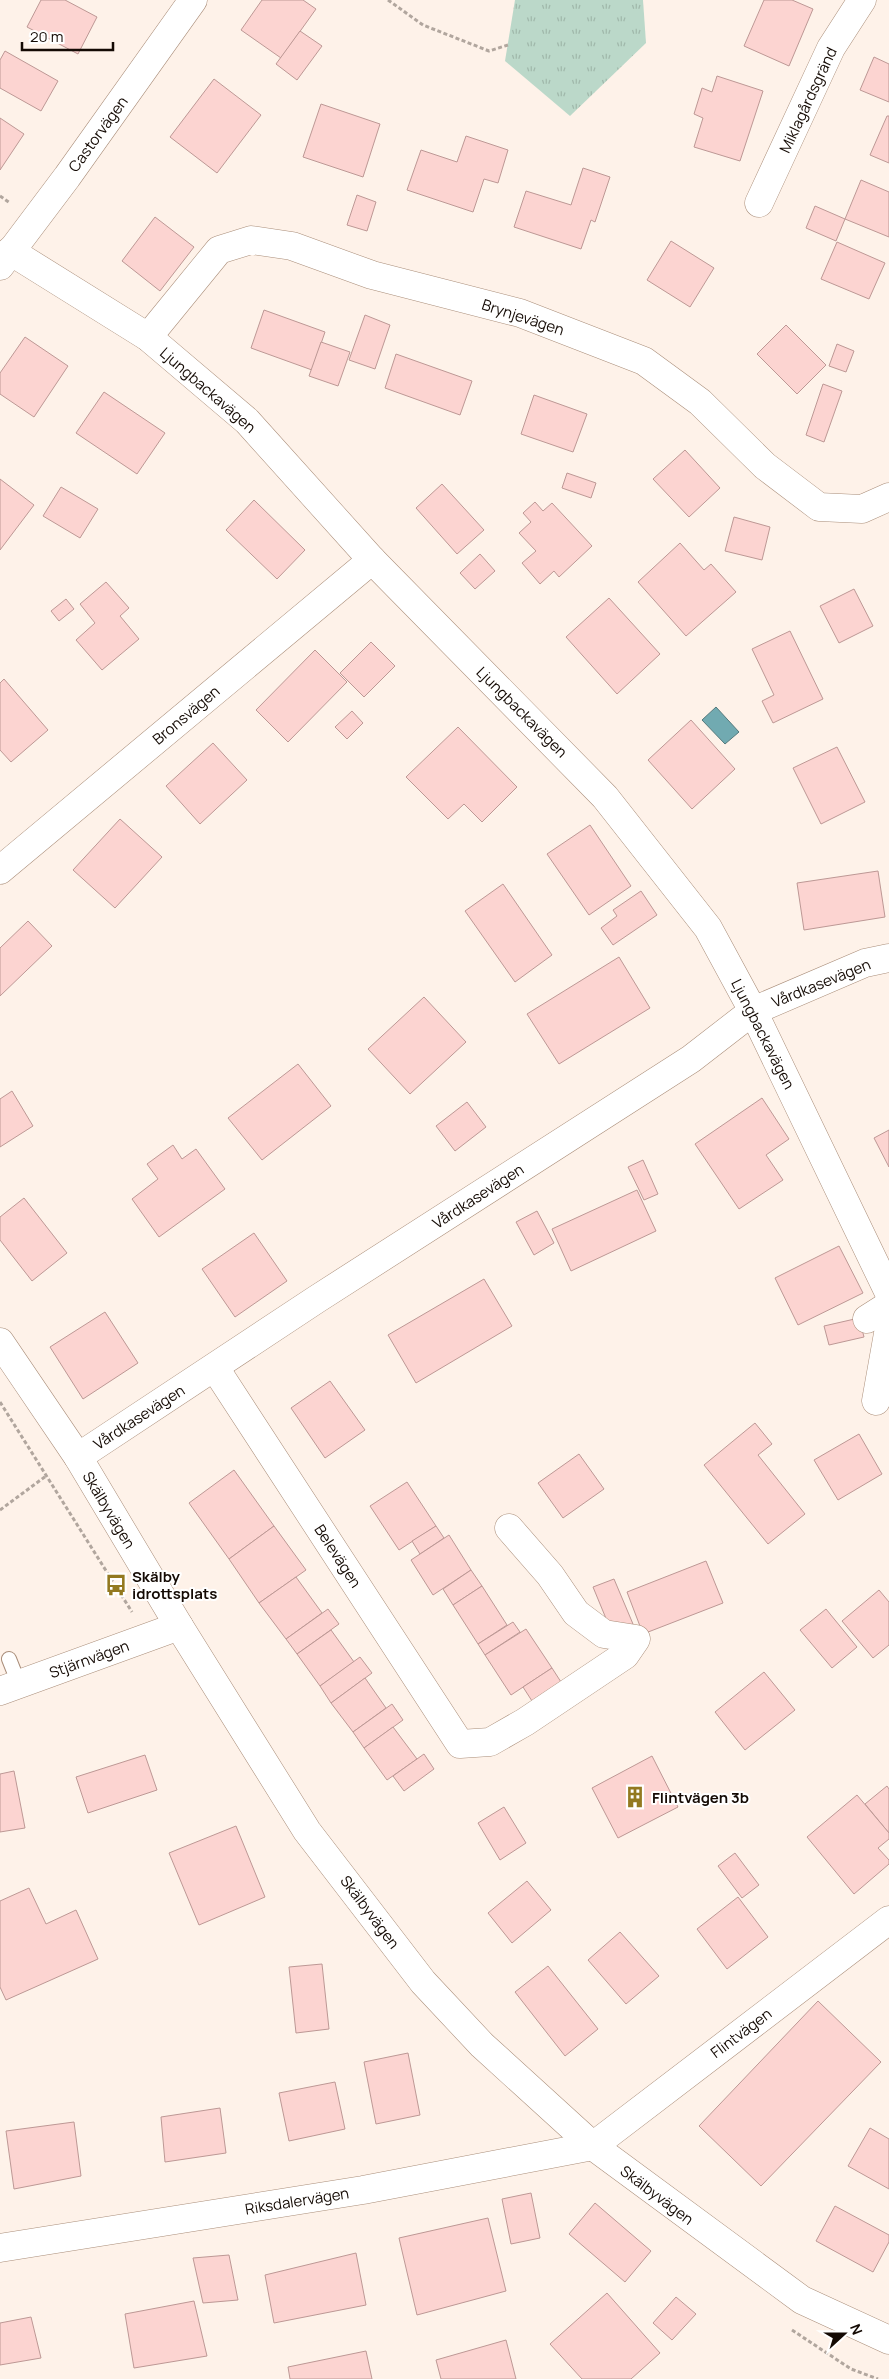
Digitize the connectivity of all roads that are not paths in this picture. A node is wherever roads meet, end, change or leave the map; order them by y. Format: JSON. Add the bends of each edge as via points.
{"nodes":[{"id":1,"x":192,"y":0,"type":"edge"},
{"id":2,"x":862,"y":0,"type":"edge"},
{"id":3,"x":759,"y":203,"type":"dead end"},
{"id":4,"x":5,"y":258,"type":"edge"},
{"id":5,"x":148,"y":337,"type":"junction"},
{"id":6,"x":889,"y":497,"type":"edge"},
{"id":7,"x":372,"y":560,"type":"junction"},
{"id":8,"x":0,"y":870,"type":"edge"},
{"id":9,"x":889,"y":958,"type":"edge"},
{"id":10,"x":753,"y":1011,"type":"junction"},
{"id":11,"x":889,"y":1293,"type":"edge"},
{"id":12,"x":882,"y":1317,"type":"edge"},
{"id":13,"x":0,"y":1342,"type":"edge"},
{"id":14,"x":215,"y":1368,"type":"junction"},
{"id":15,"x":876,"y":1401,"type":"dead end"},
{"id":16,"x":78,"y":1457,"type":"junction"},
{"id":17,"x":509,"y":1528,"type":"dead end"},
{"id":18,"x":178,"y":1626,"type":"junction"},
{"id":19,"x":9,"y":1659,"type":"dead end"},
{"id":20,"x":10,"y":1688,"type":"edge"},
{"id":21,"x":889,"y":1920,"type":"edge"},
{"id":22,"x":593,"y":2146,"type":"junction"},
{"id":23,"x":0,"y":2248,"type":"edge"},
{"id":24,"x":889,"y":2340,"type":"edge"}],
"edges":[{"from":1,"to":4,"type":"street","name":"Castorvägen","via":[[67,177]]},
{"from":2,"to":3,"type":"street","name":"Miklagårdsgränd","via":[[831,48]]},
{"from":4,"to":5,"type":"street","name":"Ljungbackavägen"},
{"from":5,"to":6,"type":"street","name":"Brynjevägen","via":[[219,250],[251,240],[292,246],[372,275],[520,313],[644,362],[700,402],[765,466],[819,507],[862,509]]},
{"from":5,"to":7,"type":"street","name":"Ljungbackavägen","via":[[247,421]]},
{"from":7,"to":8,"type":"street","name":"Bronsvägen"},
{"from":7,"to":10,"type":"street","name":"Ljungbackavägen","via":[[605,796],[708,928]]},
{"from":9,"to":10,"type":"street","name":"Vårdkasevägen","via":[[865,963]]},
{"from":10,"to":11,"type":"street","name":"Ljungbackavägen"},
{"from":10,"to":14,"type":"street","name":"Vårdkasevägen","via":[[691,1059]]},
{"from":12,"to":15,"type":"street"},
{"from":13,"to":16,"type":"street","name":"Skälbyvägen"},
{"from":14,"to":16,"type":"street","name":"Vårdkasevägen"},
{"from":14,"to":17,"type":"street","name":"Belevägen","via":[[460,1744],[490,1742],[525,1722],[625,1655],[636,1638],[604,1634],[576,1613],[550,1575]]},
{"from":16,"to":18,"type":"street","name":"Skälbyvägen"},
{"from":18,"to":20,"type":"street","name":"Stjärnvägen"},
{"from":18,"to":22,"type":"street","name":"Skälbyvägen","via":[[307,1830],[423,1982],[482,2045]]},
{"from":19,"to":20,"type":"lane"},
{"from":21,"to":22,"type":"street","name":"Flintvägen"},
{"from":22,"to":23,"type":"street","name":"Riksdalervägen","via":[[363,2190]]},
{"from":22,"to":24,"type":"street","name":"Skälbyvägen","via":[[802,2300]]}]}
